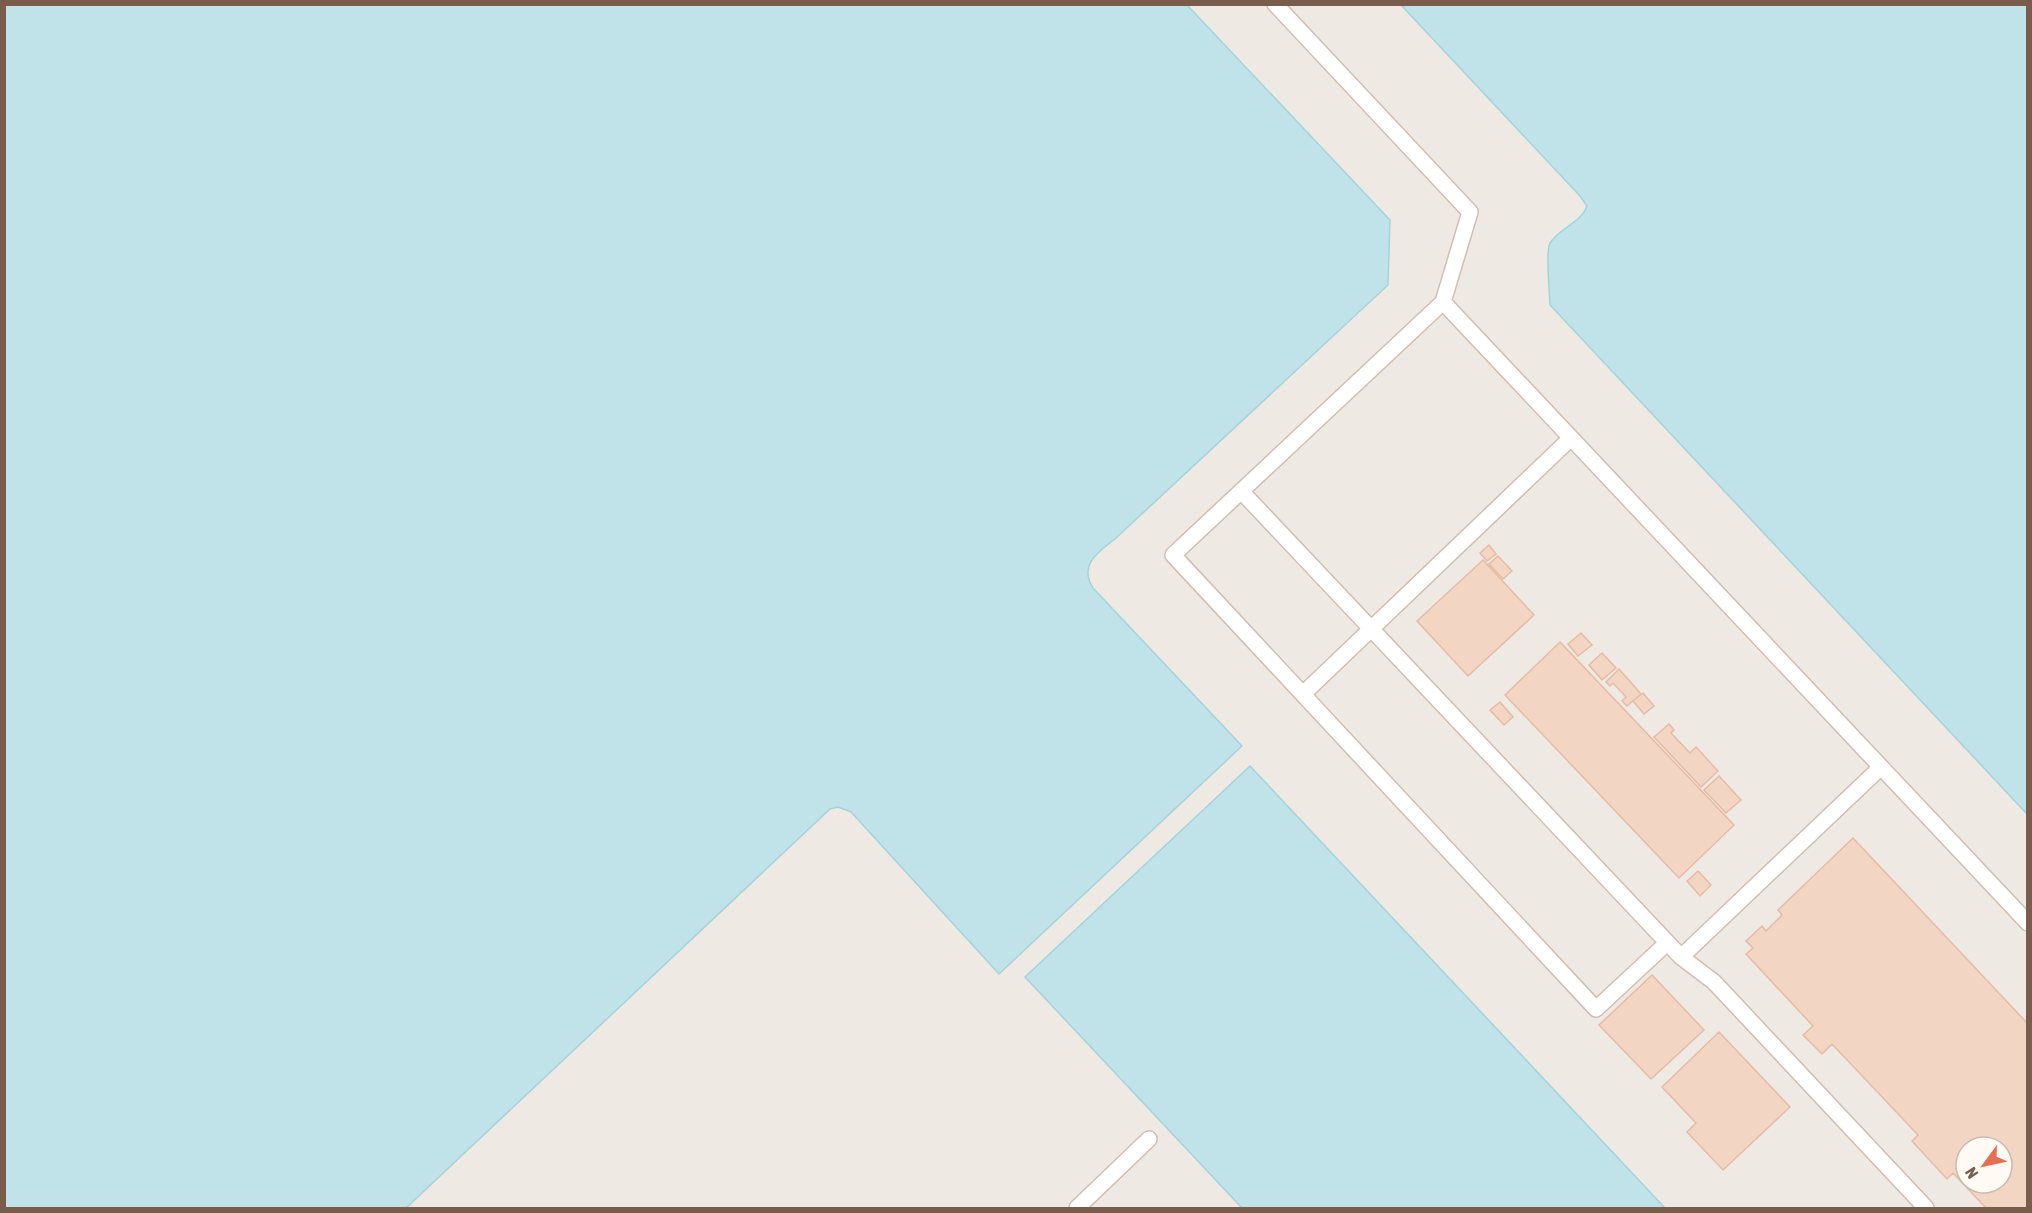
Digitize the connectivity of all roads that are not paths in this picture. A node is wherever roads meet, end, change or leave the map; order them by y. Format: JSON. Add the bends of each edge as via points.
{"nodes":[{"id":1,"x":1275,"y":4,"type":"edge"},
{"id":2,"x":1443,"y":302,"type":"junction"},
{"id":3,"x":1571,"y":438,"type":"junction"},
{"id":4,"x":1241,"y":491,"type":"junction"},
{"id":5,"x":1371,"y":630,"type":"junction"},
{"id":6,"x":1304,"y":694,"type":"junction"},
{"id":7,"x":1881,"y":767,"type":"junction"},
{"id":8,"x":2028,"y":923,"type":"edge"},
{"id":9,"x":1667,"y":943,"type":"junction"},
{"id":10,"x":1681,"y":957,"type":"junction"},
{"id":11,"x":1149,"y":1140,"type":"dead end"},
{"id":12,"x":1077,"y":1209,"type":"edge"},
{"id":13,"x":1926,"y":1209,"type":"edge"}],
"edges":[{"from":1,"to":2,"type":"lane","via":[[1470,212]]},
{"from":2,"to":3,"type":"lane"},
{"from":2,"to":4,"type":"lane"},
{"from":3,"to":5,"type":"lane"},
{"from":3,"to":7,"type":"lane"},
{"from":4,"to":5,"type":"lane"},
{"from":4,"to":6,"type":"lane","via":[[1173,555]]},
{"from":5,"to":6,"type":"lane"},
{"from":5,"to":9,"type":"lane"},
{"from":6,"to":9,"type":"lane","via":[[1596,1009]]},
{"from":7,"to":8,"type":"lane"},
{"from":7,"to":10,"type":"lane"},
{"from":9,"to":10,"type":"lane"},
{"from":10,"to":13,"type":"lane","via":[[1714,982]]},
{"from":11,"to":12,"type":"lane"}]}
